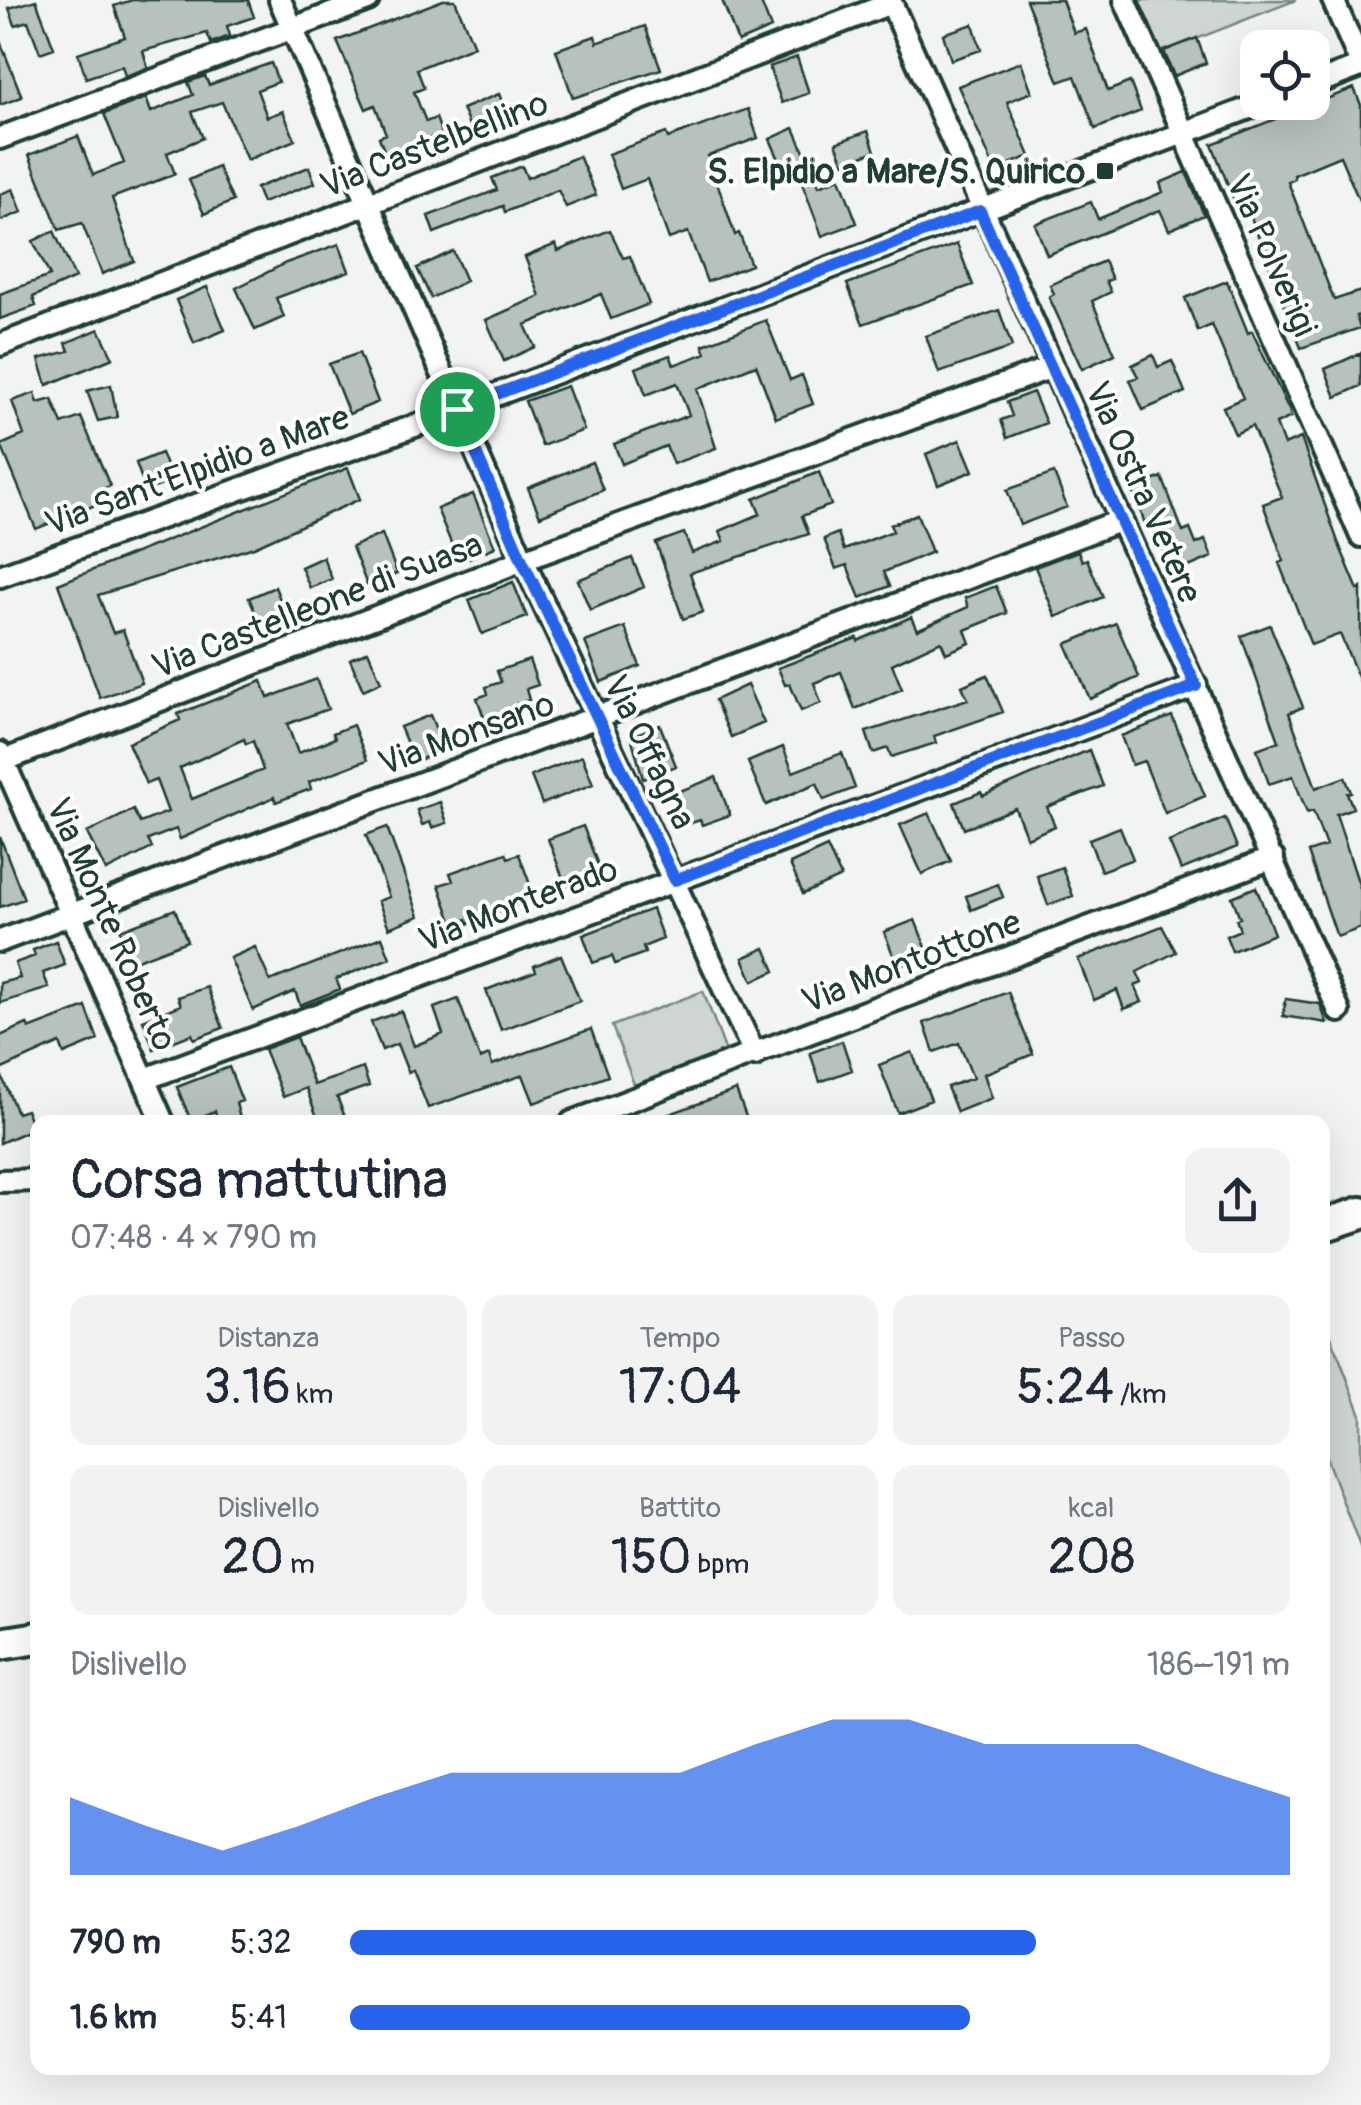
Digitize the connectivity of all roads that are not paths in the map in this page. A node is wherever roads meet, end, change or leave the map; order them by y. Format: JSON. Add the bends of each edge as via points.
{"nodes":[{"id":1,"x":280,"y":0,"type":"edge"},
{"id":2,"x":368,"y":0,"type":"edge"},
{"id":3,"x":1125,"y":0,"type":"edge"},
{"id":4,"x":1332,"y":0,"type":"edge"},
{"id":5,"x":891,"y":2,"type":"edge"},
{"id":6,"x":292,"y":28,"type":"junction"},
{"id":7,"x":1361,"y":65,"type":"edge"},
{"id":8,"x":1330,"y":77,"type":"edge"},
{"id":9,"x":1240,"y":112,"type":"edge"},
{"id":10,"x":1183,"y":134,"type":"junction"},
{"id":11,"x":0,"y":138,"type":"edge"},
{"id":12,"x":366,"y":205,"type":"junction"},
{"id":13,"x":980,"y":211,"type":"junction"},
{"id":14,"x":0,"y":345,"type":"edge"},
{"id":15,"x":1052,"y":367,"type":"junction"},
{"id":16,"x":457,"y":409,"type":"junction"},
{"id":17,"x":1122,"y":520,"type":"junction"},
{"id":18,"x":1361,"y":536,"type":"edge"},
{"id":19,"x":522,"y":560,"type":"junction"},
{"id":20,"x":0,"y":576,"type":"edge"},
{"id":21,"x":1196,"y":686,"type":"junction"},
{"id":22,"x":598,"y":719,"type":"junction"},
{"id":23,"x":1,"y":758,"type":"edge"},
{"id":24,"x":1273,"y":858,"type":"junction"},
{"id":25,"x":675,"y":880,"type":"junction"},
{"id":26,"x":72,"y":915,"type":"junction"},
{"id":27,"x":0,"y":941,"type":"edge"},
{"id":28,"x":1339,"y":1010,"type":"dead end"},
{"id":29,"x":755,"y":1055,"type":"junction"},
{"id":30,"x":145,"y":1080,"type":"junction"},
{"id":31,"x":160,"y":1115,"type":"edge"},
{"id":32,"x":591,"y":1115,"type":"edge"},
{"id":33,"x":30,"y":1180,"type":"edge"},
{"id":34,"x":0,"y":1181,"type":"edge"},
{"id":35,"x":1361,"y":1213,"type":"edge"},
{"id":36,"x":1330,"y":1223,"type":"edge"},
{"id":37,"x":30,"y":1639,"type":"edge"},
{"id":38,"x":0,"y":1644,"type":"edge"}],
"edges":[{"from":1,"to":6,"type":"street"},
{"from":2,"to":6,"type":"street"},
{"from":3,"to":10,"type":"street","name":"Via Polverigi"},
{"from":4,"to":7,"type":"street"},
{"from":5,"to":12,"type":"street","name":"Via Castelbellino"},
{"from":5,"to":13,"type":"street","name":"Via Ostra Vetere"},
{"from":6,"to":11,"type":"street"},
{"from":6,"to":12,"type":"street"},
{"from":7,"to":8,"type":"street"},
{"from":9,"to":10,"type":"street"},
{"from":10,"to":13,"type":"street"},
{"from":10,"to":18,"type":"street","name":"Via Polverigi"},
{"from":12,"to":14,"type":"street","name":"Via Castelbellino"},
{"from":12,"to":16,"type":"street","name":"Via Offagna"},
{"from":13,"to":15,"type":"street","name":"Via Ostra Vetere"},
{"from":13,"to":16,"type":"street","name":"Via Sant'Elpidio a Mare"},
{"from":15,"to":17,"type":"street","name":"Via Ostra Vetere"},
{"from":15,"to":19,"type":"street","name":"Via Castelleone di Suasa"},
{"from":16,"to":19,"type":"street","name":"Via Offagna"},
{"from":16,"to":20,"type":"street","name":"Via Sant'Elpidio a Mare"},
{"from":17,"to":21,"type":"street","name":"Via Ostra Vetere"},
{"from":17,"to":22,"type":"street","name":"Via Monsano"},
{"from":19,"to":22,"type":"street","name":"Via Offagna"},
{"from":19,"to":23,"type":"street","name":"Via Castelleone di Suasa"},
{"from":21,"to":24,"type":"street","name":"Via Ostra Vetere"},
{"from":21,"to":25,"type":"street","name":"Via Monterado"},
{"from":22,"to":25,"type":"street","name":"Via Offagna"},
{"from":22,"to":26,"type":"street","name":"Via Monsano"},
{"from":23,"to":26,"type":"street","name":"Via Monte Roberto"},
{"from":24,"to":28,"type":"street","name":"Via Ostra Vetere"},
{"from":24,"to":29,"type":"street","name":"Via Montottone"},
{"from":25,"to":29,"type":"street","name":"Via Offagna"},
{"from":25,"to":30,"type":"street","name":"Via Monterado"},
{"from":26,"to":27,"type":"street","name":"Via Monsano"},
{"from":26,"to":30,"type":"street","name":"Via Monte Roberto"},
{"from":29,"to":32,"type":"street","name":"Via Montottone"},
{"from":30,"to":31,"type":"street","name":"Via Monte Roberto"},
{"from":33,"to":34,"type":"street"},
{"from":35,"to":36,"type":"street"},
{"from":37,"to":38,"type":"street"}]}
